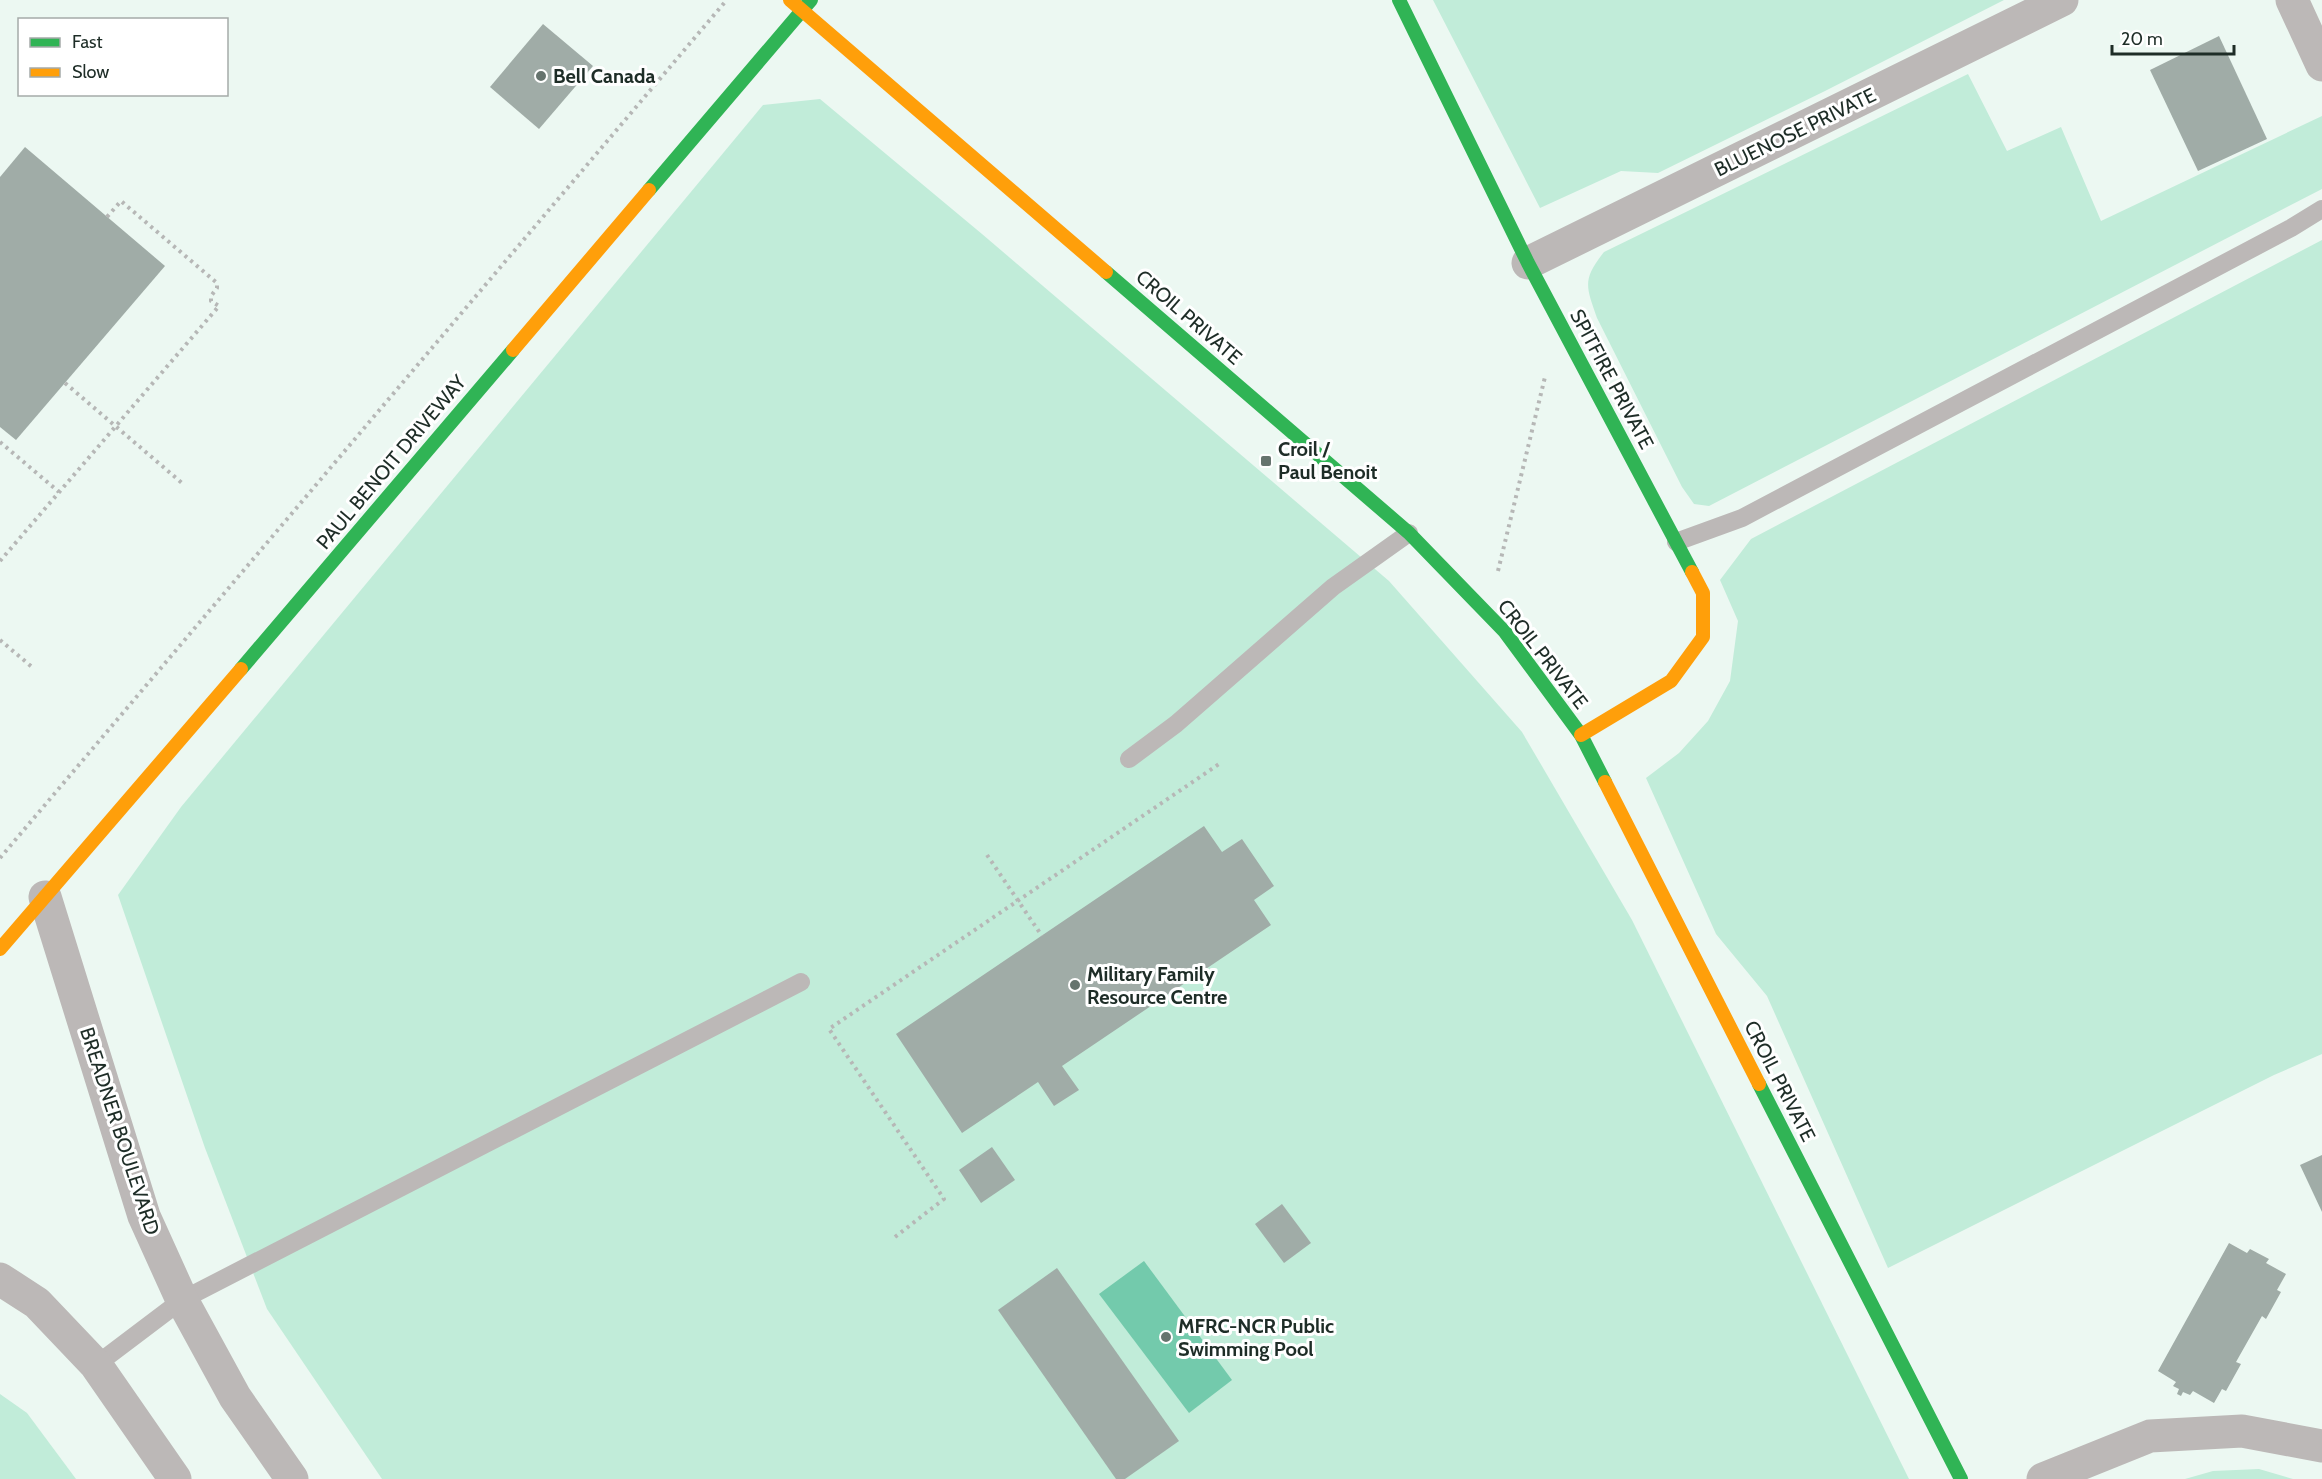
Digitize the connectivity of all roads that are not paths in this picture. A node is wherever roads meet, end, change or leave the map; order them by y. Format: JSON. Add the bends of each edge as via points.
{"nodes":[{"id":1,"x":790,"y":0,"type":"edge"},
{"id":2,"x":1399,"y":0,"type":"edge"},
{"id":3,"x":2062,"y":0,"type":"edge"},
{"id":4,"x":2292,"y":0,"type":"edge"},
{"id":5,"x":807,"y":5,"type":"edge"},
{"id":6,"x":2322,"y":65,"type":"edge"},
{"id":7,"x":2322,"y":209,"type":"edge"},
{"id":8,"x":1528,"y":263,"type":"junction"},
{"id":9,"x":1410,"y":533,"type":"junction"},
{"id":10,"x":1676,"y":542,"type":"junction"},
{"id":11,"x":1581,"y":735,"type":"junction"},
{"id":12,"x":1129,"y":759,"type":"dead end"},
{"id":13,"x":45,"y":897,"type":"junction"},
{"id":14,"x":0,"y":949,"type":"edge"},
{"id":15,"x":801,"y":982,"type":"dead end"},
{"id":16,"x":0,"y":1279,"type":"edge"},
{"id":17,"x":182,"y":1300,"type":"junction"},
{"id":18,"x":96,"y":1365,"type":"junction"},
{"id":19,"x":2322,"y":1446,"type":"edge"},
{"id":20,"x":176,"y":1479,"type":"edge"},
{"id":21,"x":292,"y":1479,"type":"edge"},
{"id":22,"x":1961,"y":1479,"type":"edge"},
{"id":23,"x":2043,"y":1479,"type":"edge"}],
"edges":[{"from":1,"to":5,"type":"street","name":"CROIL PRIVATE"},
{"from":2,"to":8,"type":"street","name":"SPITFIRE PRIVATE"},
{"from":3,"to":8,"type":"street","name":"BLUENOSE PRIVATE"},
{"from":4,"to":6,"type":"street"},
{"from":5,"to":9,"type":"street","name":"CROIL PRIVATE"},
{"from":5,"to":13,"type":"street","name":"PAUL BENOIT DRIVEWAY"},
{"from":7,"to":10,"type":"lane","via":[[1742,518]]},
{"from":8,"to":10,"type":"street","name":"SPITFIRE PRIVATE"},
{"from":9,"to":11,"type":"street","name":"CROIL PRIVATE","via":[[1505,632]]},
{"from":9,"to":12,"type":"lane","via":[[1333,587],[1176,724]]},
{"from":10,"to":11,"type":"street","name":"SPITFIRE PRIVATE","via":[[1702,593],[1703,637],[1671,681]]},
{"from":11,"to":22,"type":"street","name":"CROIL PRIVATE"},
{"from":13,"to":14,"type":"street","name":"PAUL BENOIT DRIVEWAY"},
{"from":13,"to":17,"type":"street","name":"BREADNER BOULEVARD","via":[[144,1216]]},
{"from":15,"to":17,"type":"lane"},
{"from":16,"to":18,"type":"street","via":[[37,1303]]},
{"from":17,"to":18,"type":"lane"},
{"from":17,"to":21,"type":"street","name":"BREADNER BOULEVARD","via":[[235,1397]]},
{"from":18,"to":20,"type":"street"},
{"from":19,"to":23,"type":"street","via":[[2242,1431],[2150,1436]]}]}
